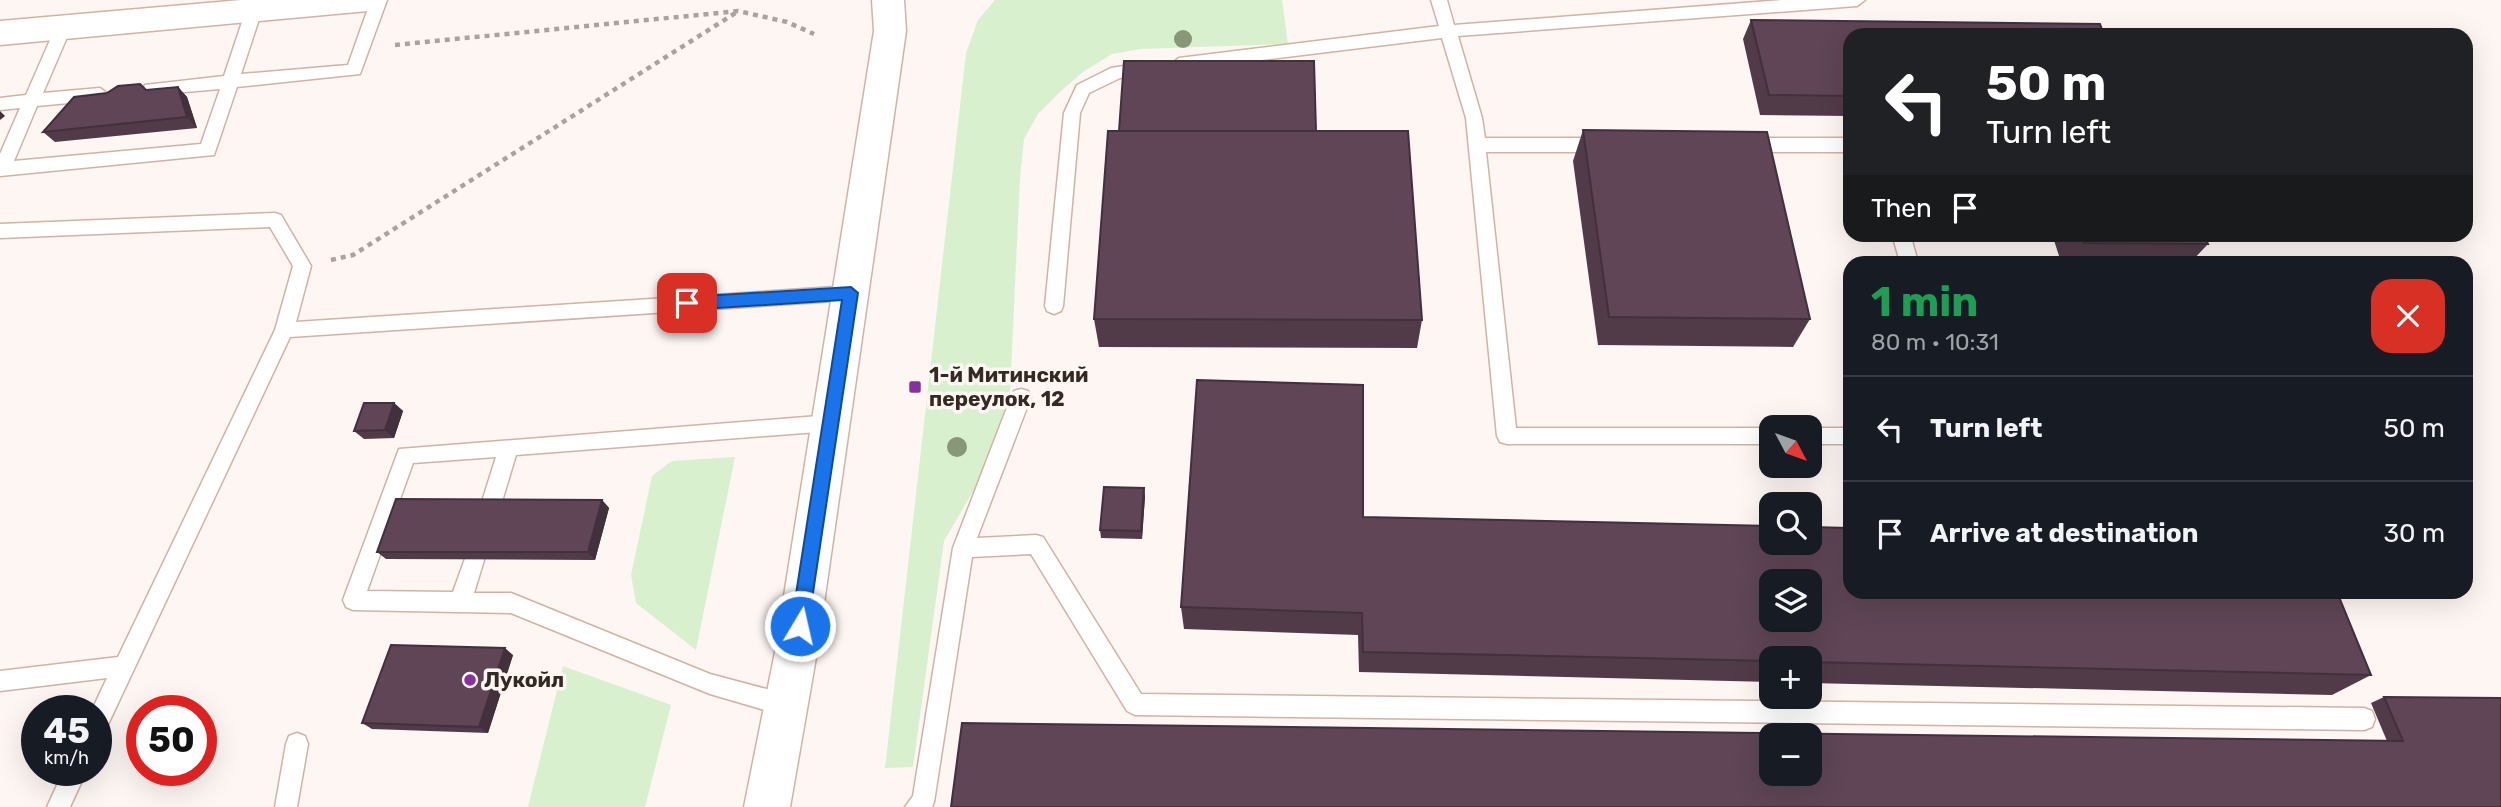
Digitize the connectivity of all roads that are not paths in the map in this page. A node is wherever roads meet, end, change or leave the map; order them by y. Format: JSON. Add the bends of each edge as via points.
{"nodes":[{"id":1,"x":368,"y":0,"type":"edge"},
{"id":2,"x":379,"y":0,"type":"edge"},
{"id":3,"x":888,"y":0,"type":"edge"},
{"id":4,"x":1439,"y":0,"type":"edge"},
{"id":5,"x":1857,"y":0,"type":"edge"},
{"id":6,"x":254,"y":10,"type":"junction"},
{"id":7,"x":63,"y":27,"type":"junction"},
{"id":8,"x":1448,"y":31,"type":"junction"},
{"id":9,"x":0,"y":33,"type":"edge"},
{"id":10,"x":231,"y":82,"type":"junction"},
{"id":11,"x":138,"y":90,"type":"edge"},
{"id":12,"x":112,"y":93,"type":"edge"},
{"id":13,"x":32,"y":101,"type":"junction"},
{"id":14,"x":0,"y":104,"type":"edge"},
{"id":15,"x":1476,"y":145,"type":"junction"},
{"id":16,"x":1615,"y":145,"type":"edge"},
{"id":17,"x":1725,"y":145,"type":"edge"},
{"id":18,"x":1843,"y":145,"type":"edge"},
{"id":19,"x":1,"y":169,"type":"edge"},
{"id":20,"x":0,"y":231,"type":"edge"},
{"id":21,"x":851,"y":293,"type":"junction"},
{"id":22,"x":1054,"y":306,"type":"dead end"},
{"id":23,"x":284,"y":330,"type":"junction"},
{"id":24,"x":1021,"y":397,"type":"dead end"},
{"id":25,"x":831,"y":423,"type":"junction"},
{"id":26,"x":1759,"y":436,"type":"edge"},
{"id":27,"x":1822,"y":436,"type":"edge"},
{"id":28,"x":1843,"y":436,"type":"edge"},
{"id":29,"x":509,"y":447,"type":"junction"},
{"id":30,"x":490,"y":508,"type":"edge"},
{"id":31,"x":963,"y":548,"type":"junction"},
{"id":32,"x":474,"y":560,"type":"edge"},
{"id":33,"x":461,"y":600,"type":"junction"},
{"id":34,"x":124,"y":666,"type":"junction"},
{"id":35,"x":0,"y":681,"type":"edge"},
{"id":36,"x":110,"y":695,"type":"edge"},
{"id":37,"x":785,"y":705,"type":"junction"},
{"id":38,"x":2364,"y":719,"type":"dead end"},
{"id":39,"x":297,"y":744,"type":"dead end"},
{"id":40,"x":68,"y":786,"type":"edge"},
{"id":41,"x":58,"y":807,"type":"edge"},
{"id":42,"x":286,"y":807,"type":"edge"},
{"id":43,"x":767,"y":807,"type":"edge"},
{"id":44,"x":915,"y":807,"type":"edge"}],
"edges":[{"from":1,"to":6,"type":"main road"},
{"from":2,"to":10,"type":"lane","via":[[355,70]]},
{"from":3,"to":21,"type":"main road","via":[[890,31]]},
{"from":4,"to":8,"type":"lane"},
{"from":5,"to":8,"type":"lane"},
{"from":6,"to":7,"type":"main road"},
{"from":6,"to":10,"type":"lane"},
{"from":7,"to":9,"type":"main road"},
{"from":7,"to":13,"type":"lane"},
{"from":8,"to":15,"type":"lane","via":[[1474,118]]},
{"from":8,"to":22,"type":"lane","via":[[1117,72],[1083,89],[1072,113]]},
{"from":10,"to":11,"type":"lane"},
{"from":10,"to":19,"type":"lane","via":[[208,150]]},
{"from":12,"to":13,"type":"lane"},
{"from":13,"to":14,"type":"lane"},
{"from":13,"to":19,"type":"lane"},
{"from":15,"to":16,"type":"lane"},
{"from":15,"to":26,"type":"lane","via":[[1507,436]]},
{"from":17,"to":18,"type":"lane"},
{"from":20,"to":23,"type":"lane","via":[[275,220],[302,266]]},
{"from":21,"to":23,"type":"lane"},
{"from":21,"to":25,"type":"main road"},
{"from":23,"to":34,"type":"lane"},
{"from":24,"to":31,"type":"lane"},
{"from":25,"to":29,"type":"lane"},
{"from":25,"to":37,"type":"main road"},
{"from":27,"to":28,"type":"lane"},
{"from":29,"to":30,"type":"lane"},
{"from":29,"to":33,"type":"lane","via":[[406,456],[354,600]]},
{"from":31,"to":38,"type":"lane","via":[[1037,544],[1135,704]]},
{"from":31,"to":44,"type":"lane","via":[[923,802]]},
{"from":32,"to":33,"type":"lane"},
{"from":33,"to":37,"type":"lane","via":[[511,603],[710,684]]},
{"from":34,"to":35,"type":"lane"},
{"from":34,"to":36,"type":"lane"},
{"from":37,"to":43,"type":"main road"},
{"from":39,"to":42,"type":"lane"},
{"from":40,"to":41,"type":"lane"}]}
